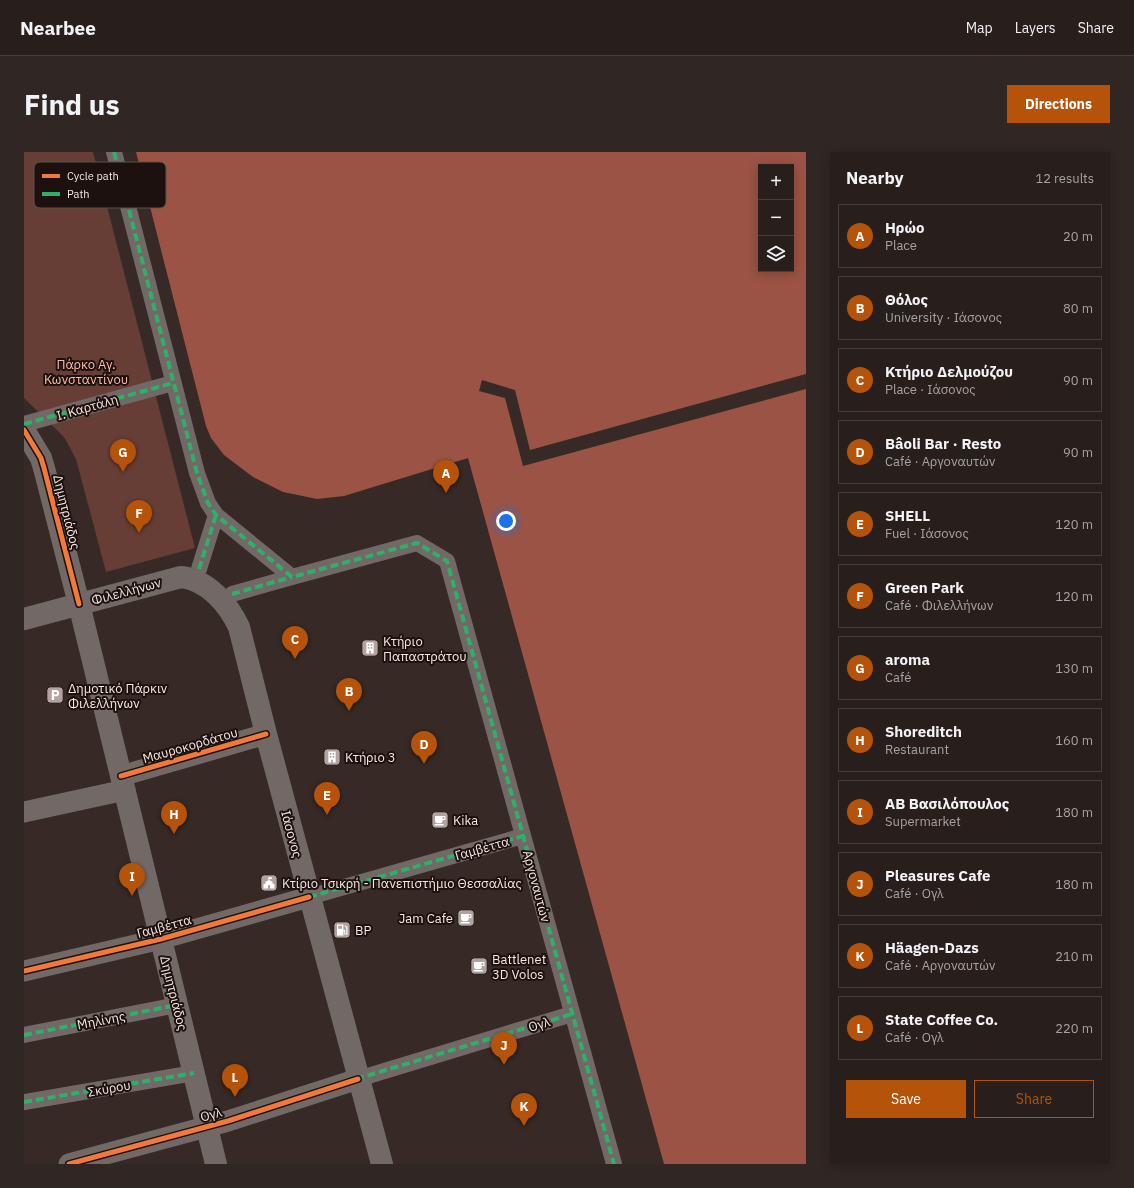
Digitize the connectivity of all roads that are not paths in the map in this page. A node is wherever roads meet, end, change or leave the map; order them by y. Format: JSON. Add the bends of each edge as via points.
{"nodes":[{"id":1,"x":114,"y":152,"type":"edge"},
{"id":2,"x":117,"y":162,"type":"edge"},
{"id":3,"x":128,"y":208,"type":"edge"},
{"id":4,"x":173,"y":382,"type":"junction"},
{"id":5,"x":24,"y":424,"type":"edge"},
{"id":6,"x":24,"y":430,"type":"edge"},
{"id":7,"x":216,"y":515,"type":"junction"},
{"id":8,"x":190,"y":573,"type":"junction"},
{"id":9,"x":292,"y":577,"type":"junction"},
{"id":10,"x":232,"y":594,"type":"dead end"},
{"id":11,"x":79,"y":604,"type":"junction"},
{"id":12,"x":24,"y":619,"type":"edge"},
{"id":13,"x":266,"y":734,"type":"junction"},
{"id":14,"x":123,"y":783,"type":"junction"},
{"id":15,"x":24,"y":812,"type":"edge"},
{"id":16,"x":523,"y":836,"type":"junction"},
{"id":17,"x":309,"y":897,"type":"junction"},
{"id":18,"x":161,"y":939,"type":"junction"},
{"id":19,"x":24,"y":971,"type":"edge"},
{"id":20,"x":177,"y":1004,"type":"junction"},
{"id":21,"x":572,"y":1014,"type":"junction"},
{"id":22,"x":24,"y":1035,"type":"edge"},
{"id":23,"x":194,"y":1073,"type":"junction"},
{"id":24,"x":358,"y":1079,"type":"junction"},
{"id":25,"x":24,"y":1102,"type":"edge"},
{"id":26,"x":207,"y":1126,"type":"junction"},
{"id":27,"x":68,"y":1164,"type":"edge"},
{"id":28,"x":216,"y":1164,"type":"edge"},
{"id":29,"x":382,"y":1164,"type":"edge"},
{"id":30,"x":614,"y":1164,"type":"edge"}],
"edges":[{"from":1,"to":2,"type":"street"},
{"from":3,"to":4,"type":"street"},
{"from":4,"to":5,"type":"street","name":"Ι. Καρτάλη"},
{"from":4,"to":7,"type":"street","via":[[197,473],[208,503]]},
{"from":6,"to":11,"type":"main road","name":"Δημητριάδος","via":[[43,463]]},
{"from":7,"to":8,"type":"street"},
{"from":7,"to":9,"type":"street"},
{"from":8,"to":11,"type":"main road","name":"Φιλελλήνων"},
{"from":8,"to":13,"type":"main road","name":"Ιάσονος","via":[[223,602],[236,620]]},
{"from":9,"to":10,"type":"street"},
{"from":9,"to":16,"type":"street","name":"Αργοναυτών","via":[[417,543],[447,562]]},
{"from":11,"to":12,"type":"main road","name":"Φιλελλήνων"},
{"from":11,"to":14,"type":"main road","name":"Δημητριάδος"},
{"from":13,"to":14,"type":"street","name":"Μαυροκορδάτου"},
{"from":13,"to":17,"type":"main road","name":"Ιάσονος"},
{"from":14,"to":15,"type":"street","name":"Μαυροκορδάτου"},
{"from":14,"to":18,"type":"main road","name":"Δημητριάδος"},
{"from":16,"to":17,"type":"street","name":"Γαμβέττα"},
{"from":16,"to":21,"type":"street","name":"Αργοναυτών"},
{"from":17,"to":18,"type":"street","name":"Γαμβέττα"},
{"from":17,"to":24,"type":"main road","name":"Ιάσονος"},
{"from":18,"to":19,"type":"street","name":"Γαμβέττα"},
{"from":18,"to":20,"type":"main road","name":"Δημητριάδος"},
{"from":20,"to":22,"type":"street","name":"Μηλίνης"},
{"from":20,"to":23,"type":"main road","name":"Δημητριάδος"},
{"from":21,"to":24,"type":"street","name":"Ογλ"},
{"from":21,"to":30,"type":"street","name":"Αργοναυτών"},
{"from":23,"to":25,"type":"street","name":"Σκύρου"},
{"from":23,"to":26,"type":"main road","name":"Δημητριάδος"},
{"from":24,"to":26,"type":"street","name":"Ογλ"},
{"from":24,"to":29,"type":"main road","name":"Ιάσονος"},
{"from":26,"to":27,"type":"street","name":"Ογλ"},
{"from":26,"to":28,"type":"main road","name":"Δημητριάδος"}]}
